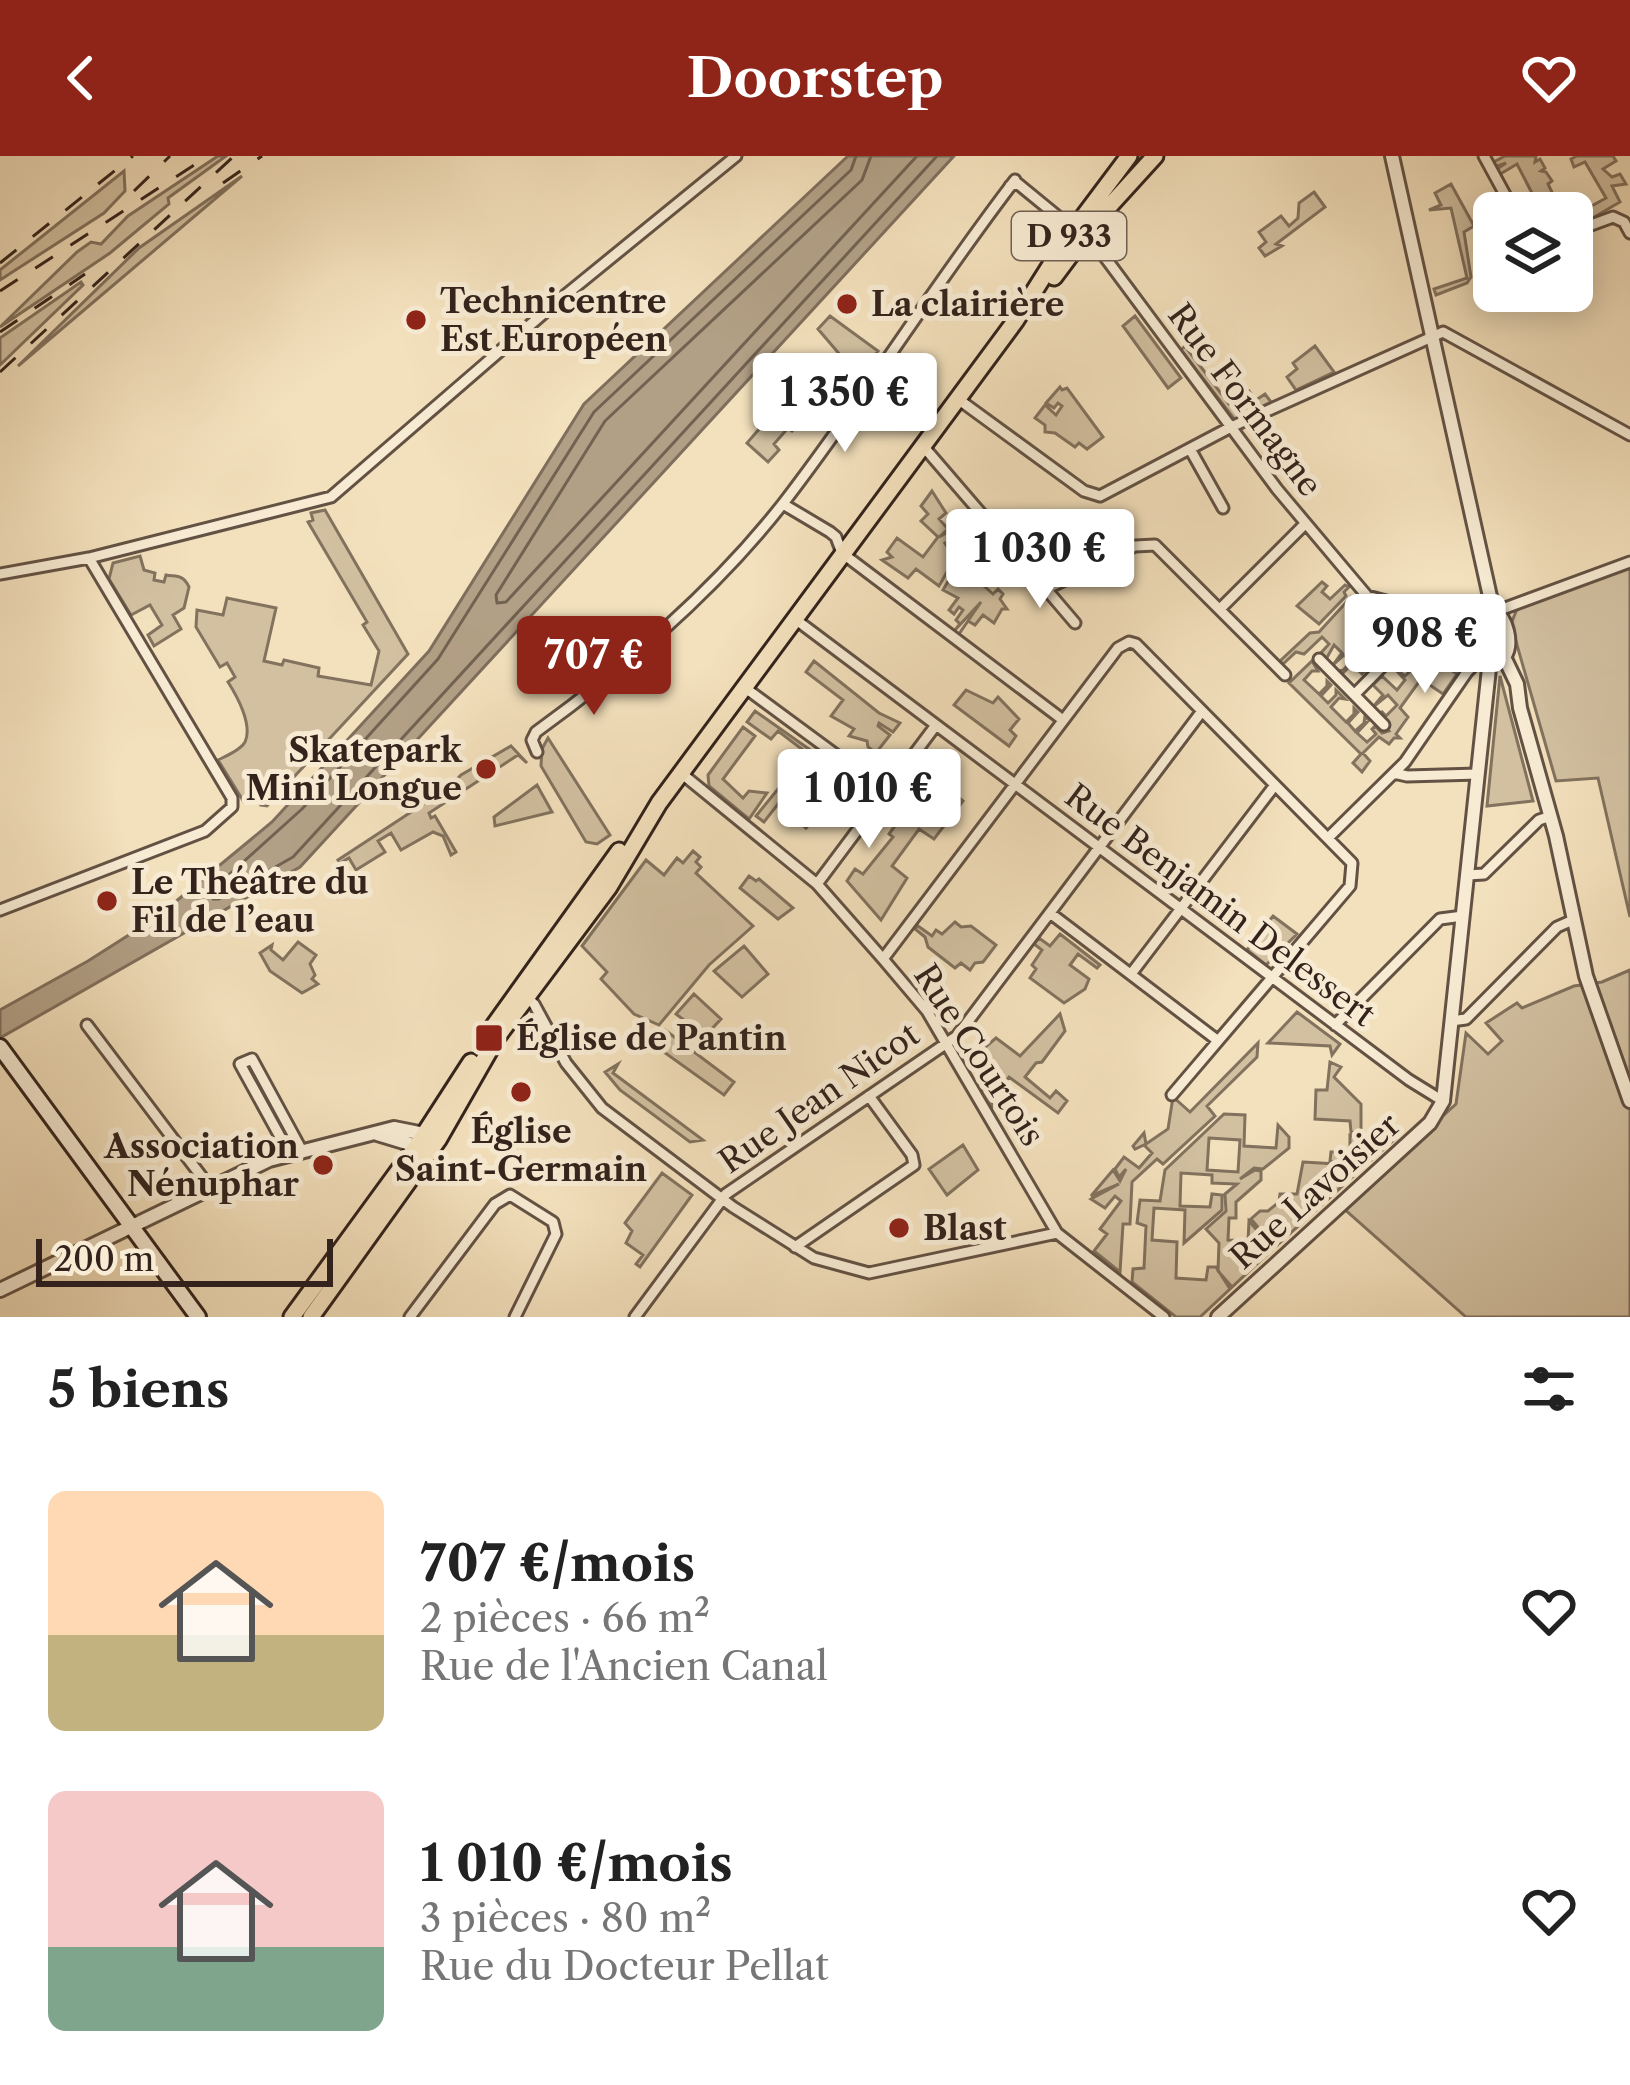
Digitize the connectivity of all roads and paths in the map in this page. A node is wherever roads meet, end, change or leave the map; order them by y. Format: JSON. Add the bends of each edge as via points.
{"nodes":[{"id":1,"x":736,"y":156,"type":"edge"},
{"id":2,"x":1129,"y":156,"type":"edge"},
{"id":3,"x":1155,"y":156,"type":"edge"},
{"id":4,"x":1392,"y":156,"type":"edge"},
{"id":5,"x":1484,"y":156,"type":"edge"},
{"id":6,"x":1504,"y":192,"type":"edge"},
{"id":7,"x":1066,"y":224,"type":"dead end"},
{"id":8,"x":1593,"y":224,"type":"edge"},
{"id":9,"x":1630,"y":232,"type":"edge"},
{"id":10,"x":1087,"y":233,"type":"junction"},
{"id":11,"x":1016,"y":320,"type":"junction"},
{"id":12,"x":1433,"y":333,"type":"junction"},
{"id":13,"x":957,"y":398,"type":"junction"},
{"id":14,"x":1231,"y":427,"type":"junction"},
{"id":15,"x":1630,"y":435,"type":"edge"},
{"id":16,"x":923,"y":446,"type":"junction"},
{"id":17,"x":1190,"y":448,"type":"junction"},
{"id":18,"x":783,"y":504,"type":"junction"},
{"id":19,"x":1223,"y":508,"type":"dead end"},
{"id":20,"x":1305,"y":524,"type":"junction"},
{"id":21,"x":839,"y":545,"type":"junction"},
{"id":22,"x":89,"y":558,"type":"junction"},
{"id":23,"x":1630,"y":562,"type":"edge"},
{"id":24,"x":0,"y":574,"type":"edge"},
{"id":25,"x":1046,"y":590,"type":"junction"},
{"id":26,"x":1220,"y":609,"type":"junction"},
{"id":27,"x":1420,"y":610,"type":"junction"},
{"id":28,"x":1495,"y":610,"type":"junction"},
{"id":29,"x":795,"y":619,"type":"junction"},
{"id":30,"x":1075,"y":623,"type":"dead end"},
{"id":31,"x":1482,"y":626,"type":"junction"},
{"id":32,"x":1493,"y":656,"type":"junction"},
{"id":33,"x":1319,"y":659,"type":"dead end"},
{"id":34,"x":1285,"y":675,"type":"dead end"},
{"id":35,"x":744,"y":687,"type":"junction"},
{"id":36,"x":1354,"y":694,"type":"junction"},
{"id":37,"x":1202,"y":711,"type":"junction"},
{"id":38,"x":1063,"y":721,"type":"junction"},
{"id":39,"x":936,"y":724,"type":"junction"},
{"id":40,"x":1384,"y":724,"type":"dead end"},
{"id":41,"x":537,"y":752,"type":"dead end"},
{"id":42,"x":681,"y":773,"type":"junction"},
{"id":43,"x":1394,"y":773,"type":"junction"},
{"id":44,"x":1478,"y":773,"type":"junction"},
{"id":45,"x":1016,"y":784,"type":"junction"},
{"id":46,"x":1275,"y":785,"type":"junction"},
{"id":47,"x":885,"y":791,"type":"junction"},
{"id":48,"x":1551,"y":815,"type":"junction"},
{"id":49,"x":1328,"y":838,"type":"junction"},
{"id":50,"x":1097,"y":847,"type":"junction"},
{"id":51,"x":1467,"y":875,"type":"junction"},
{"id":52,"x":817,"y":884,"type":"junction"},
{"id":53,"x":0,"y":910,"type":"edge"},
{"id":54,"x":1181,"y":910,"type":"junction"},
{"id":55,"x":1050,"y":913,"type":"junction"},
{"id":56,"x":1463,"y":916,"type":"junction"},
{"id":57,"x":1573,"y":920,"type":"junction"},
{"id":58,"x":884,"y":959,"type":"junction"},
{"id":59,"x":1131,"y":974,"type":"junction"},
{"id":60,"x":1271,"y":978,"type":"junction"},
{"id":61,"x":522,"y":994,"type":"junction"},
{"id":62,"x":1451,"y":1021,"type":"junction"},
{"id":63,"x":87,"y":1024,"type":"dead end"},
{"id":64,"x":1335,"y":1024,"type":"junction"},
{"id":65,"x":1217,"y":1040,"type":"junction"},
{"id":66,"x":947,"y":1043,"type":"junction"},
{"id":67,"x":1,"y":1048,"type":"edge"},
{"id":68,"x":1172,"y":1095,"type":"dead end"},
{"id":69,"x":869,"y":1096,"type":"junction"},
{"id":70,"x":1630,"y":1100,"type":"edge"},
{"id":71,"x":1443,"y":1101,"type":"junction"},
{"id":72,"x":424,"y":1143,"type":"junction"},
{"id":73,"x":296,"y":1152,"type":"junction"},
{"id":74,"x":211,"y":1189,"type":"junction"},
{"id":75,"x":722,"y":1199,"type":"junction"},
{"id":76,"x":132,"y":1227,"type":"junction"},
{"id":77,"x":1058,"y":1233,"type":"junction"},
{"id":78,"x":795,"y":1247,"type":"junction"},
{"id":79,"x":0,"y":1290,"type":"edge"},
{"id":80,"x":197,"y":1317,"type":"edge"},
{"id":81,"x":292,"y":1317,"type":"edge"},
{"id":82,"x":311,"y":1317,"type":"edge"},
{"id":83,"x":410,"y":1317,"type":"edge"},
{"id":84,"x":515,"y":1317,"type":"edge"},
{"id":85,"x":635,"y":1317,"type":"edge"},
{"id":86,"x":1164,"y":1317,"type":"edge"},
{"id":87,"x":1219,"y":1317,"type":"edge"}],
"edges":[{"from":1,"to":22,"type":"street","via":[[331,497]]},
{"from":2,"to":11,"type":"main road","number":"D 933"},
{"from":3,"to":10,"type":"main road","number":"D 933"},
{"from":4,"to":12,"type":"street"},
{"from":5,"to":6,"type":"street"},
{"from":7,"to":18,"type":"street","via":[[1012,183]]},
{"from":8,"to":9,"type":"street","via":[[1613,217]]},
{"from":10,"to":11,"type":"main road","number":"D 933"},
{"from":10,"to":14,"type":"street","name":"Rue Formagne"},
{"from":11,"to":13,"type":"main road","number":"D 933"},
{"from":12,"to":14,"type":"street"},
{"from":12,"to":15,"type":"street"},
{"from":12,"to":28,"type":"street"},
{"from":13,"to":16,"type":"main road","number":"D 933"},
{"from":13,"to":17,"type":"street","via":[[1090,494],[1111,493]]},
{"from":14,"to":17,"type":"street"},
{"from":14,"to":20,"type":"street","name":"Rue Formagne"},
{"from":16,"to":21,"type":"main road","number":"D 933"},
{"from":16,"to":25,"type":"street"},
{"from":17,"to":19,"type":"street"},
{"from":18,"to":21,"type":"street"},
{"from":18,"to":41,"type":"street","via":[[662,630],[533,736]]},
{"from":20,"to":26,"type":"street"},
{"from":20,"to":27,"type":"street","name":"Rue Formagne","via":[[1366,596]]},
{"from":21,"to":29,"type":"main road","number":"D 933"},
{"from":21,"to":38,"type":"street"},
{"from":22,"to":24,"type":"street"},
{"from":22,"to":53,"type":"street","via":[[232,807],[205,831]]},
{"from":23,"to":28,"type":"street"},
{"from":25,"to":26,"type":"street","via":[[1150,543]]},
{"from":25,"to":30,"type":"street"},
{"from":26,"to":34,"type":"street"},
{"from":27,"to":31,"type":"street"},
{"from":27,"to":36,"type":"street","via":[[1412,636]]},
{"from":28,"to":31,"type":"street"},
{"from":28,"to":32,"type":"street","via":[[1509,645]]},
{"from":29,"to":35,"type":"main road","number":"D 933"},
{"from":29,"to":39,"type":"street","name":"Rue Benjamin Delessert"},
{"from":31,"to":32,"type":"street"},
{"from":32,"to":43,"type":"street"},
{"from":32,"to":44,"type":"street"},
{"from":32,"to":48,"type":"street","via":[[1515,674]]},
{"from":33,"to":36,"type":"street"},
{"from":35,"to":42,"type":"main road","number":"D 933"},
{"from":35,"to":47,"type":"street"},
{"from":36,"to":40,"type":"street"},
{"from":37,"to":38,"type":"street","via":[[1130,642]]},
{"from":37,"to":46,"type":"street"},
{"from":37,"to":50,"type":"street","name":"Rue Jean Nicot"},
{"from":38,"to":45,"type":"street"},
{"from":39,"to":45,"type":"street","name":"Rue Benjamin Delessert"},
{"from":39,"to":47,"type":"street"},
{"from":42,"to":52,"type":"street","name":"Rue Courtois"},
{"from":42,"to":61,"type":"main road","number":"D 933"},
{"from":43,"to":44,"type":"street"},
{"from":43,"to":49,"type":"street"},
{"from":44,"to":51,"type":"street"},
{"from":45,"to":50,"type":"street","name":"Rue Benjamin Delessert"},
{"from":45,"to":58,"type":"street"},
{"from":46,"to":49,"type":"street"},
{"from":46,"to":54,"type":"street"},
{"from":47,"to":52,"type":"street"},
{"from":48,"to":51,"type":"street","via":[[1484,874]]},
{"from":48,"to":57,"type":"street"},
{"from":49,"to":60,"type":"street","via":[[1349,859],[1350,886]]},
{"from":50,"to":54,"type":"street","name":"Rue Benjamin Delessert"},
{"from":50,"to":55,"type":"street","name":"Rue Jean Nicot"},
{"from":51,"to":56,"type":"street"},
{"from":52,"to":58,"type":"street","name":"Rue Courtois"},
{"from":54,"to":59,"type":"street"},
{"from":54,"to":60,"type":"street","name":"Rue Benjamin Delessert"},
{"from":55,"to":59,"type":"street"},
{"from":55,"to":66,"type":"street","name":"Rue Jean Nicot"},
{"from":56,"to":62,"type":"street"},
{"from":56,"to":64,"type":"street","via":[[1440,920]]},
{"from":57,"to":62,"type":"street","via":[[1466,1019]]},
{"from":57,"to":70,"type":"street"},
{"from":58,"to":66,"type":"street","name":"Rue Courtois"},
{"from":59,"to":65,"type":"street"},
{"from":60,"to":64,"type":"street","name":"Rue Benjamin Delessert"},
{"from":60,"to":65,"type":"street"},
{"from":61,"to":72,"type":"main road","number":"D 933"},
{"from":61,"to":75,"type":"street","via":[[602,1108]]},
{"from":62,"to":71,"type":"street"},
{"from":63,"to":74,"type":"street"},
{"from":64,"to":71,"type":"street","name":"Rue Benjamin Delessert"},
{"from":65,"to":68,"type":"street"},
{"from":66,"to":69,"type":"street","name":"Rue Jean Nicot"},
{"from":66,"to":77,"type":"street","name":"Rue Courtois"},
{"from":67,"to":76,"type":"main road"},
{"from":69,"to":75,"type":"street","name":"Rue Jean Nicot"},
{"from":69,"to":78,"type":"street","via":[[915,1162]]},
{"from":71,"to":87,"type":"street","name":"Rue Lavoisier","via":[[1430,1123]]},
{"from":72,"to":73,"type":"street","via":[[394,1128]]},
{"from":72,"to":81,"type":"main road","number":"D 933"},
{"from":72,"to":82,"type":"main road","number":"D 933"},
{"from":73,"to":73,"type":"street","via":[[252,1059],[240,1064]]},
{"from":73,"to":74,"type":"street"},
{"from":74,"to":76,"type":"street"},
{"from":75,"to":78,"type":"street"},
{"from":75,"to":85,"type":"street","name":"Rue Jean Nicot"},
{"from":76,"to":79,"type":"street"},
{"from":76,"to":80,"type":"main road"},
{"from":77,"to":78,"type":"street","via":[[868,1274]]},
{"from":77,"to":86,"type":"street"},
{"from":83,"to":84,"type":"street","via":[[506,1196],[553,1222],[556,1234]]}]}
